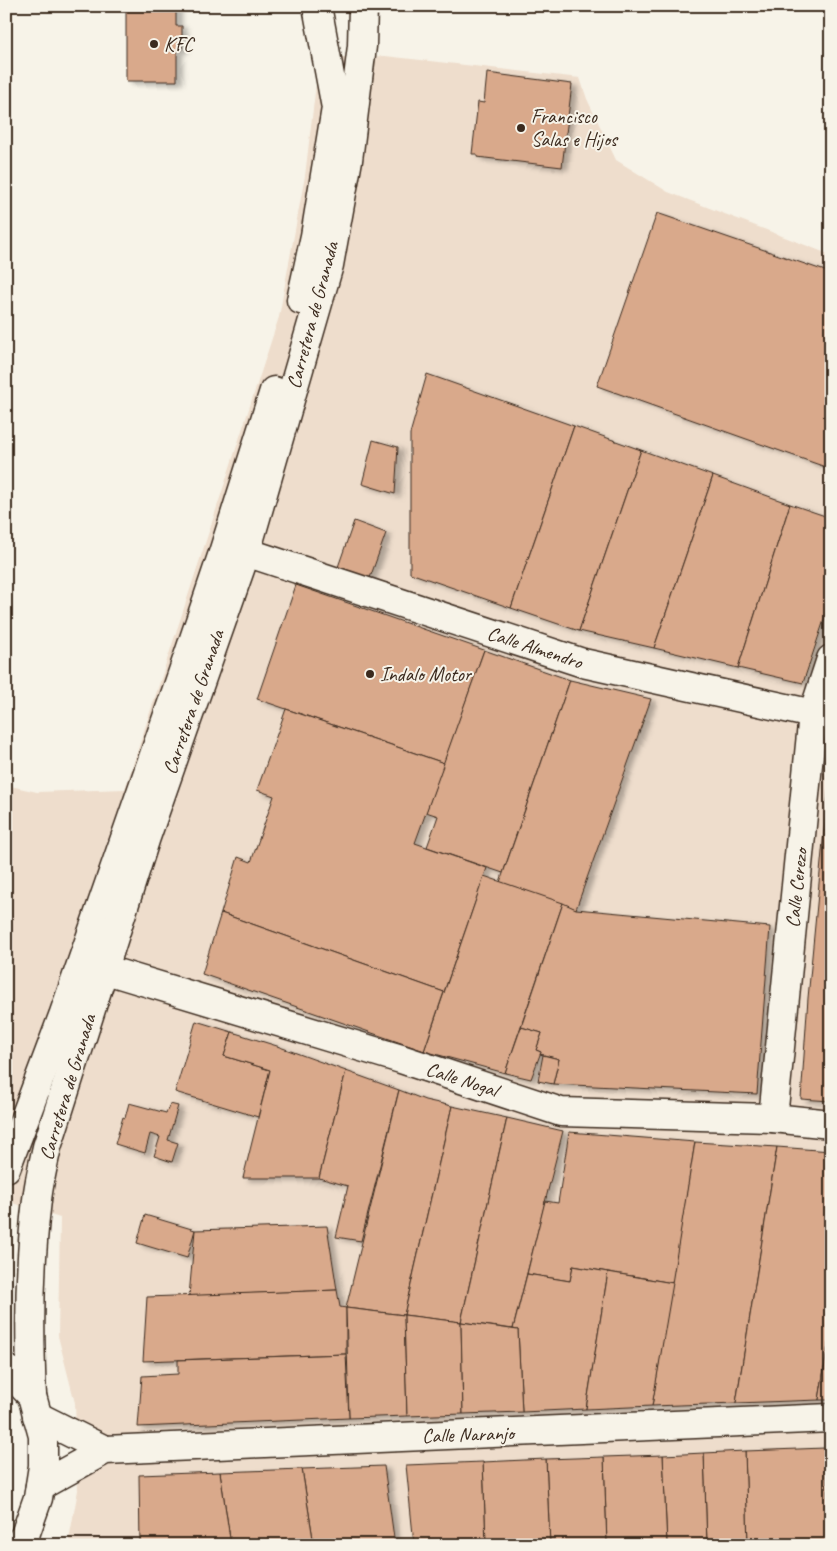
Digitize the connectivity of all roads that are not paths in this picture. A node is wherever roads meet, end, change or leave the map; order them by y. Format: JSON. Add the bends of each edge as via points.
{"nodes":[{"id":1,"x":317,"y":6,"type":"edge"},
{"id":2,"x":363,"y":6,"type":"edge"},
{"id":3,"x":246,"y":552,"type":"junction"},
{"id":4,"x":831,"y":660,"type":"edge"},
{"id":5,"x":822,"y":715,"type":"edge"},
{"id":6,"x":103,"y":969,"type":"junction"},
{"id":7,"x":773,"y":1118,"type":"junction"},
{"id":8,"x":831,"y":1124,"type":"edge"},
{"id":9,"x":6,"y":1168,"type":"edge"},
{"id":10,"x":6,"y":1369,"type":"edge"},
{"id":11,"x":35,"y":1406,"type":"junction"},
{"id":12,"x":831,"y":1418,"type":"edge"},
{"id":13,"x":105,"y":1450,"type":"junction"},
{"id":14,"x":37,"y":1499,"type":"junction"},
{"id":15,"x":18,"y":1545,"type":"edge"},
{"id":16,"x":34,"y":1545,"type":"edge"}],
"edges":[{"from":1,"to":9,"type":"main road","name":"Carretera de Granada","via":[[336,108],[316,236],[292,335],[177,689]]},
{"from":2,"to":3,"type":"main road","name":"Carretera de Granada","via":[[362,46],[348,160],[329,265]]},
{"from":3,"to":5,"type":"main road","name":"Calle Almendro","via":[[583,663]]},
{"from":3,"to":6,"type":"main road","name":"Carretera de Granada"},
{"from":4,"to":5,"type":"main road","name":"Calle Cerezo"},
{"from":5,"to":7,"type":"main road","name":"Calle Cerezo"},
{"from":6,"to":7,"type":"main road","name":"Calle Nogal","via":[[401,1059],[561,1112]]},
{"from":6,"to":11,"type":"main road","name":"Carretera de Granada","via":[[47,1147],[37,1198],[30,1357]]},
{"from":7,"to":8,"type":"main road","name":"Calle Nogal"},
{"from":10,"to":11,"type":"main road"},
{"from":11,"to":13,"type":"main road","name":"Calle Naranjo"},
{"from":11,"to":14,"type":"main road","name":"Carretera de Granada","via":[[43,1436],[43,1466]]},
{"from":12,"to":13,"type":"main road","name":"Calle Naranjo"},
{"from":13,"to":14,"type":"main road","name":"Calle Naranjo"},
{"from":14,"to":15,"type":"main road","via":[[25,1535]]},
{"from":14,"to":16,"type":"main road"}]}
